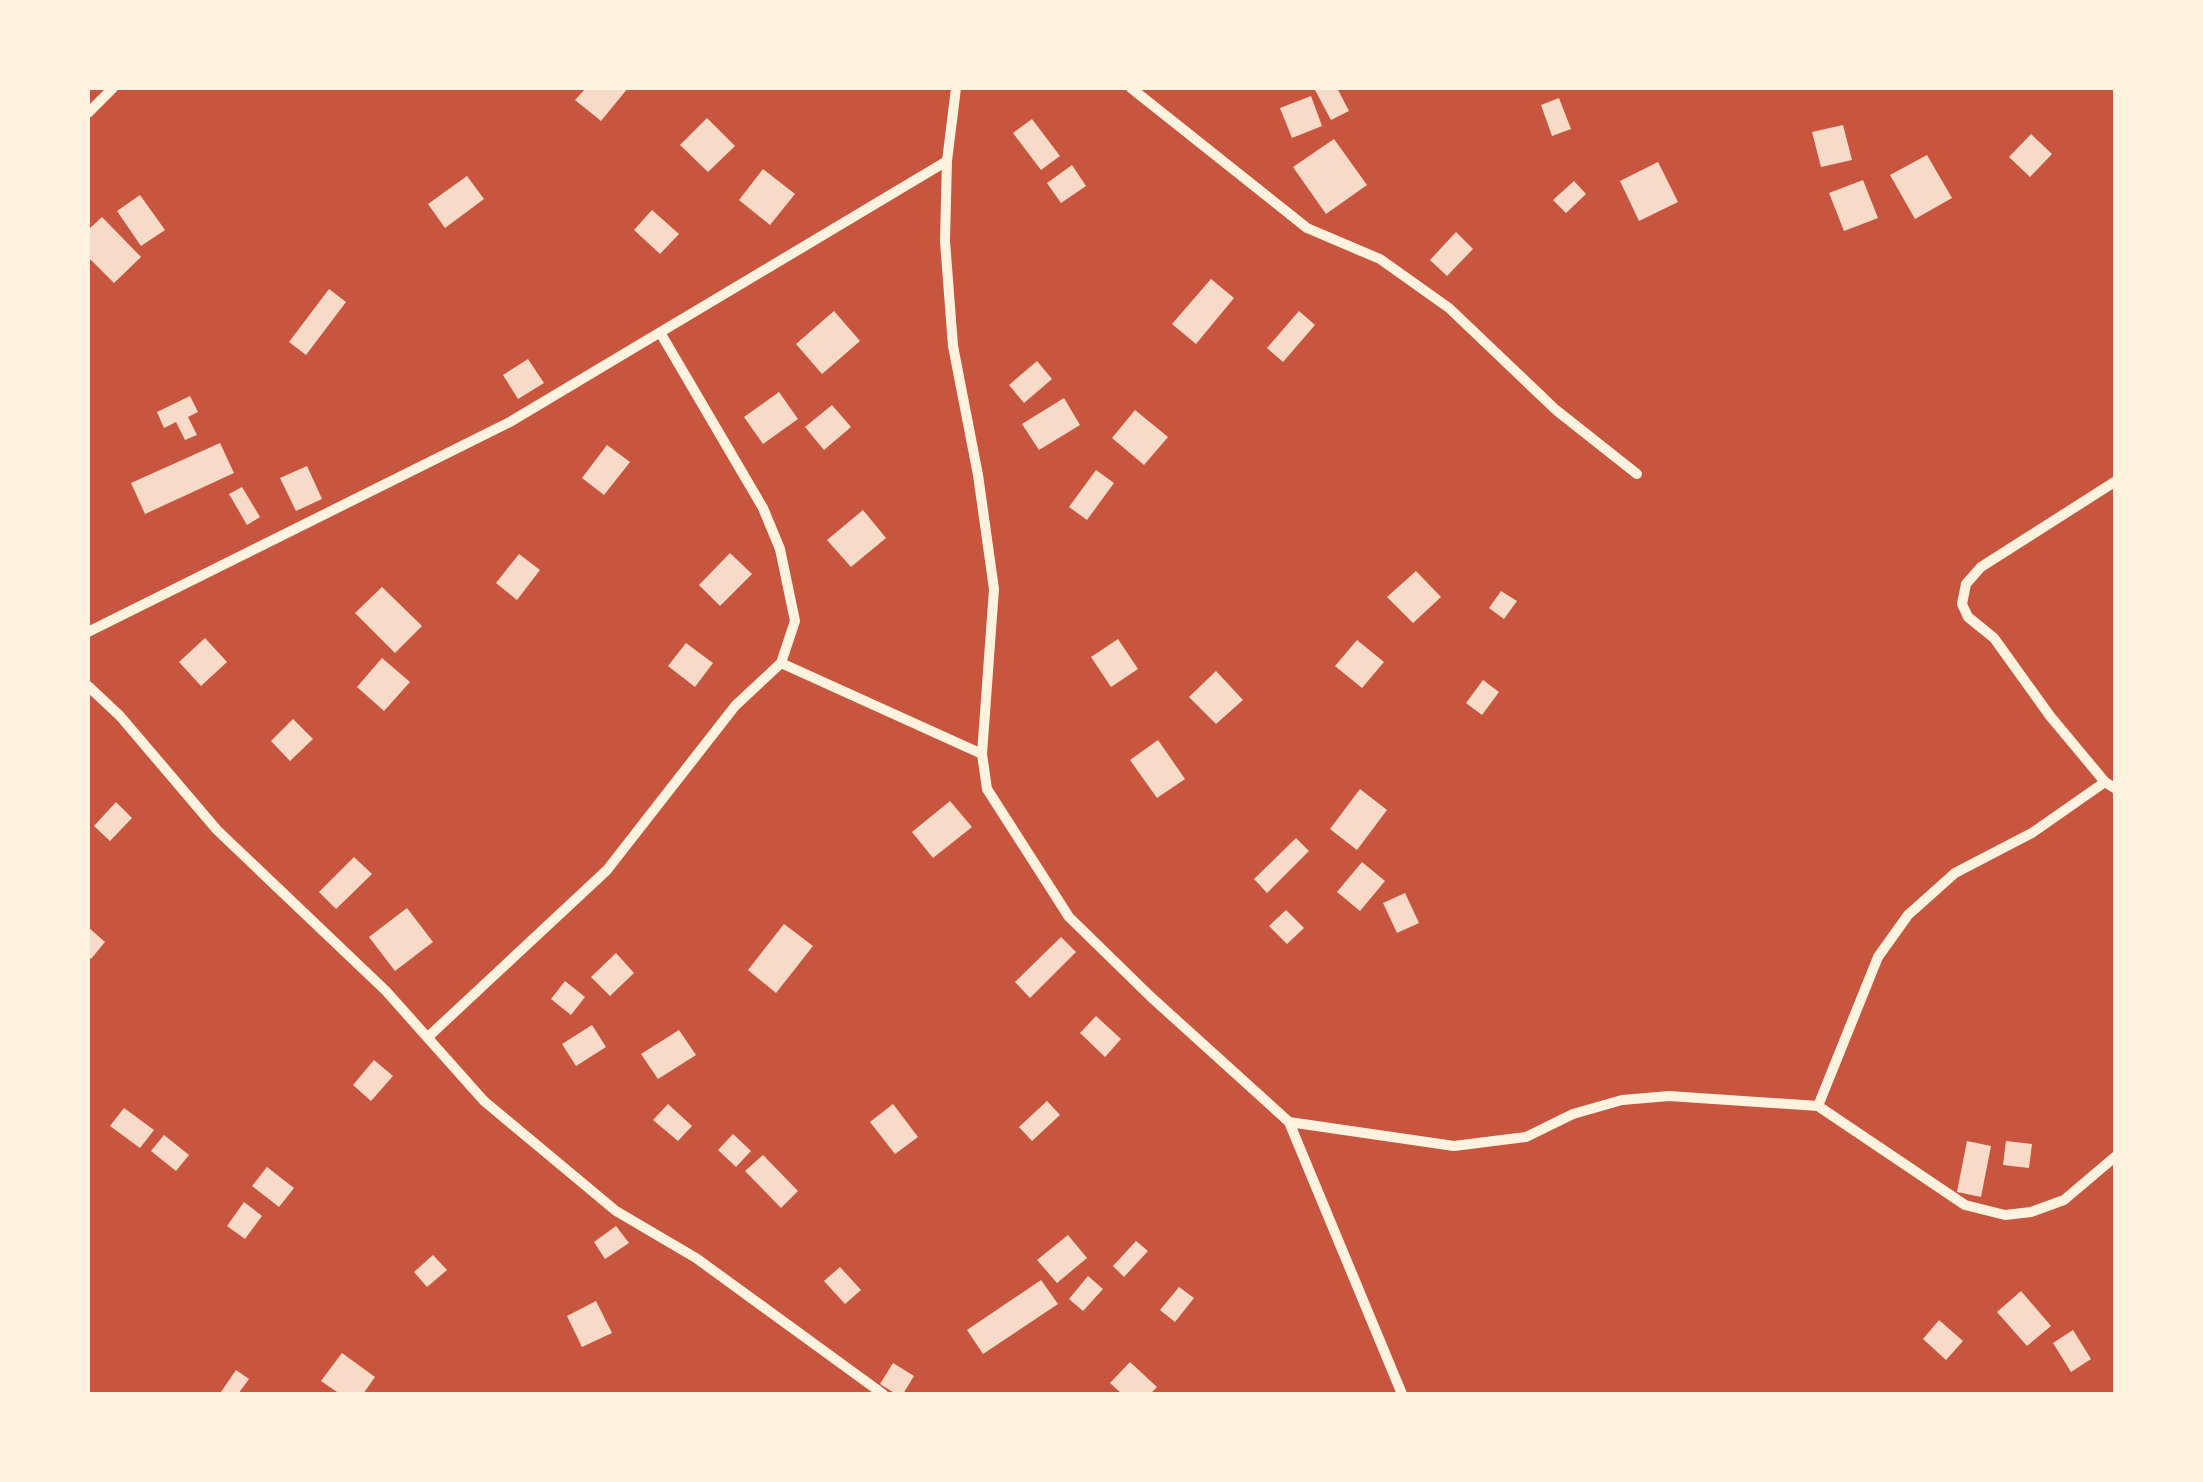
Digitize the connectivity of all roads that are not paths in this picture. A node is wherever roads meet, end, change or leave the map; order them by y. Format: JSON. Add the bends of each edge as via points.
{"nodes":[{"id":1,"x":113,"y":88,"type":"edge"},
{"id":2,"x":956,"y":88,"type":"edge"},
{"id":3,"x":1131,"y":88,"type":"edge"},
{"id":4,"x":88,"y":113,"type":"edge"},
{"id":5,"x":947,"y":161,"type":"junction"},
{"id":6,"x":661,"y":334,"type":"junction"},
{"id":7,"x":1637,"y":474,"type":"dead end"},
{"id":8,"x":2116,"y":481,"type":"edge"},
{"id":9,"x":88,"y":632,"type":"edge"},
{"id":10,"x":781,"y":663,"type":"junction"},
{"id":11,"x":88,"y":686,"type":"edge"},
{"id":12,"x":982,"y":754,"type":"junction"},
{"id":13,"x":2104,"y":782,"type":"junction"},
{"id":14,"x":2116,"y":789,"type":"edge"},
{"id":15,"x":428,"y":1036,"type":"junction"},
{"id":16,"x":1818,"y":1106,"type":"junction"},
{"id":17,"x":1289,"y":1122,"type":"junction"},
{"id":18,"x":2116,"y":1156,"type":"edge"},
{"id":19,"x":884,"y":1394,"type":"edge"},
{"id":20,"x":1402,"y":1394,"type":"edge"}],
"edges":[{"from":1,"to":4,"type":"street"},
{"from":2,"to":5,"type":"street"},
{"from":3,"to":7,"type":"street","via":[[1307,228],[1380,258],[1449,308],[1556,410]]},
{"from":5,"to":6,"type":"street"},
{"from":5,"to":12,"type":"street","via":[[953,346],[994,589]]},
{"from":6,"to":9,"type":"street","via":[[510,422]]},
{"from":6,"to":10,"type":"street","via":[[780,549],[794,621]]},
{"from":8,"to":13,"type":"street","via":[[1981,566],[1966,584],[1962,604]]},
{"from":10,"to":12,"type":"street"},
{"from":10,"to":15,"type":"street","via":[[735,706],[607,870]]},
{"from":11,"to":15,"type":"street","via":[[218,830]]},
{"from":12,"to":17,"type":"street","via":[[987,789],[1068,917]]},
{"from":13,"to":14,"type":"street"},
{"from":13,"to":16,"type":"street","via":[[2032,833],[1955,874],[1908,915],[1878,957]]},
{"from":15,"to":19,"type":"street","via":[[484,1101],[616,1211],[696,1258]]},
{"from":16,"to":17,"type":"street","via":[[1669,1096],[1622,1100],[1526,1137],[1454,1146]]},
{"from":16,"to":18,"type":"street","via":[[1966,1205],[2005,1215],[2064,1200]]},
{"from":17,"to":20,"type":"street"}]}
